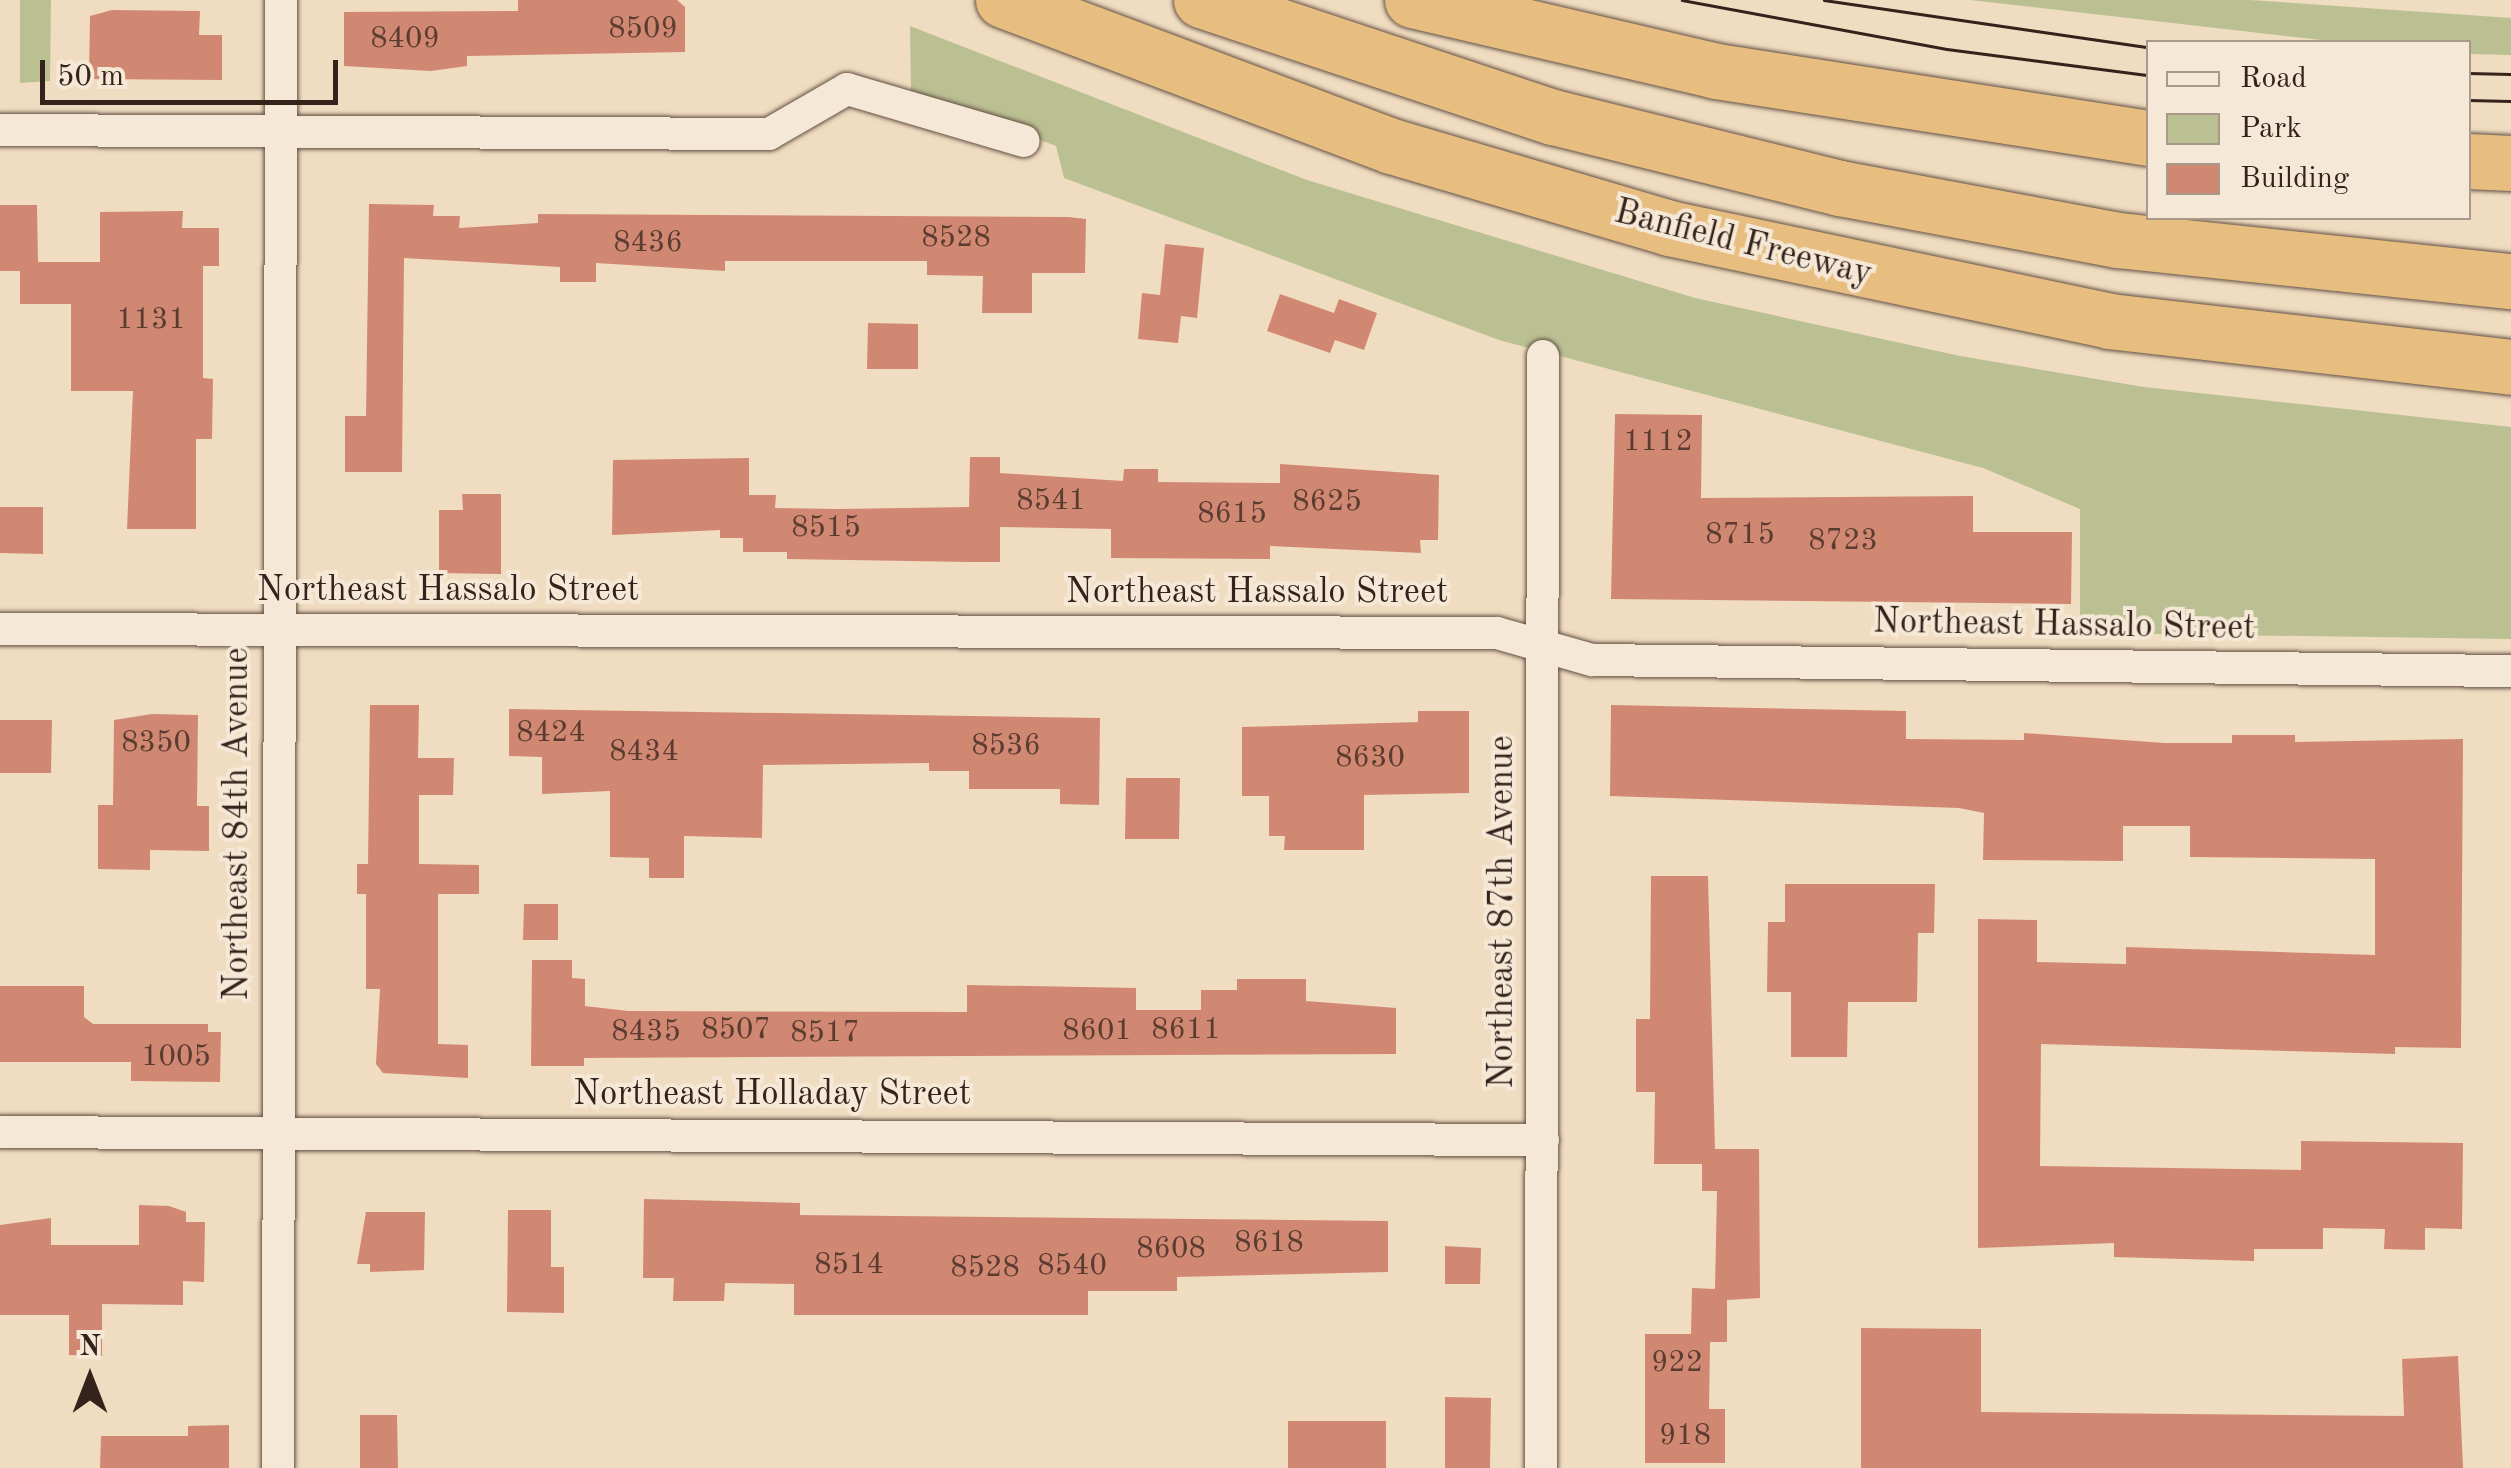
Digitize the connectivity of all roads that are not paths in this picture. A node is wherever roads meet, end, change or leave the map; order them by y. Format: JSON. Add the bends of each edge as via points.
{"nodes":[{"id":1,"x":281,"y":0,"type":"edge"},
{"id":2,"x":1004,"y":0,"type":"edge"},
{"id":3,"x":1202,"y":0,"type":"edge"},
{"id":4,"x":1412,"y":0,"type":"edge"},
{"id":5,"x":0,"y":130,"type":"edge"},
{"id":6,"x":281,"y":131,"type":"junction"},
{"id":7,"x":2146,"y":138,"type":"edge"},
{"id":8,"x":1024,"y":141,"type":"dead end"},
{"id":9,"x":2471,"y":161,"type":"edge"},
{"id":10,"x":2511,"y":162,"type":"edge"},
{"id":11,"x":2511,"y":281,"type":"edge"},
{"id":12,"x":1543,"y":356,"type":"dead end"},
{"id":13,"x":2511,"y":367,"type":"edge"},
{"id":14,"x":0,"y":629,"type":"edge"},
{"id":15,"x":278,"y":631,"type":"junction"},
{"id":16,"x":1544,"y":647,"type":"junction"},
{"id":17,"x":2511,"y":671,"type":"edge"},
{"id":18,"x":0,"y":1132,"type":"edge"},
{"id":19,"x":278,"y":1133,"type":"junction"},
{"id":20,"x":1543,"y":1140,"type":"junction"},
{"id":21,"x":278,"y":1468,"type":"edge"},
{"id":22,"x":1541,"y":1468,"type":"edge"}],
"edges":[{"from":1,"to":6,"type":"street","name":"Northeast 84th Avenue"},
{"from":2,"to":13,"type":"highway","name":"Banfield Freeway","via":[[1374,140],[1669,228],[2109,321]]},
{"from":3,"to":11,"type":"highway","via":[[1519,107],[1840,188],[2118,240]]},
{"from":4,"to":7,"type":"highway","via":[[1716,71]]},
{"from":5,"to":6,"type":"street"},
{"from":6,"to":8,"type":"street","via":[[768,134],[847,89]]},
{"from":6,"to":15,"type":"street","name":"Northeast 84th Avenue"},
{"from":9,"to":10,"type":"highway"},
{"from":12,"to":16,"type":"street","name":"Northeast 87th Avenue"},
{"from":14,"to":15,"type":"street","name":"Northeast Hassalo Street"},
{"from":15,"to":16,"type":"street","name":"Northeast Hassalo Street","via":[[1497,634]]},
{"from":15,"to":19,"type":"street","name":"Northeast 84th Avenue"},
{"from":16,"to":17,"type":"street","name":"Northeast Hassalo Street","via":[[1592,660]]},
{"from":16,"to":20,"type":"street","name":"Northeast 87th Avenue"},
{"from":18,"to":19,"type":"street","name":"Northeast Holladay Street"},
{"from":19,"to":20,"type":"street","name":"Northeast Holladay Street"},
{"from":19,"to":21,"type":"street","name":"Northeast 84th Avenue"},
{"from":20,"to":22,"type":"street","name":"Northeast 87th Avenue"}]}
